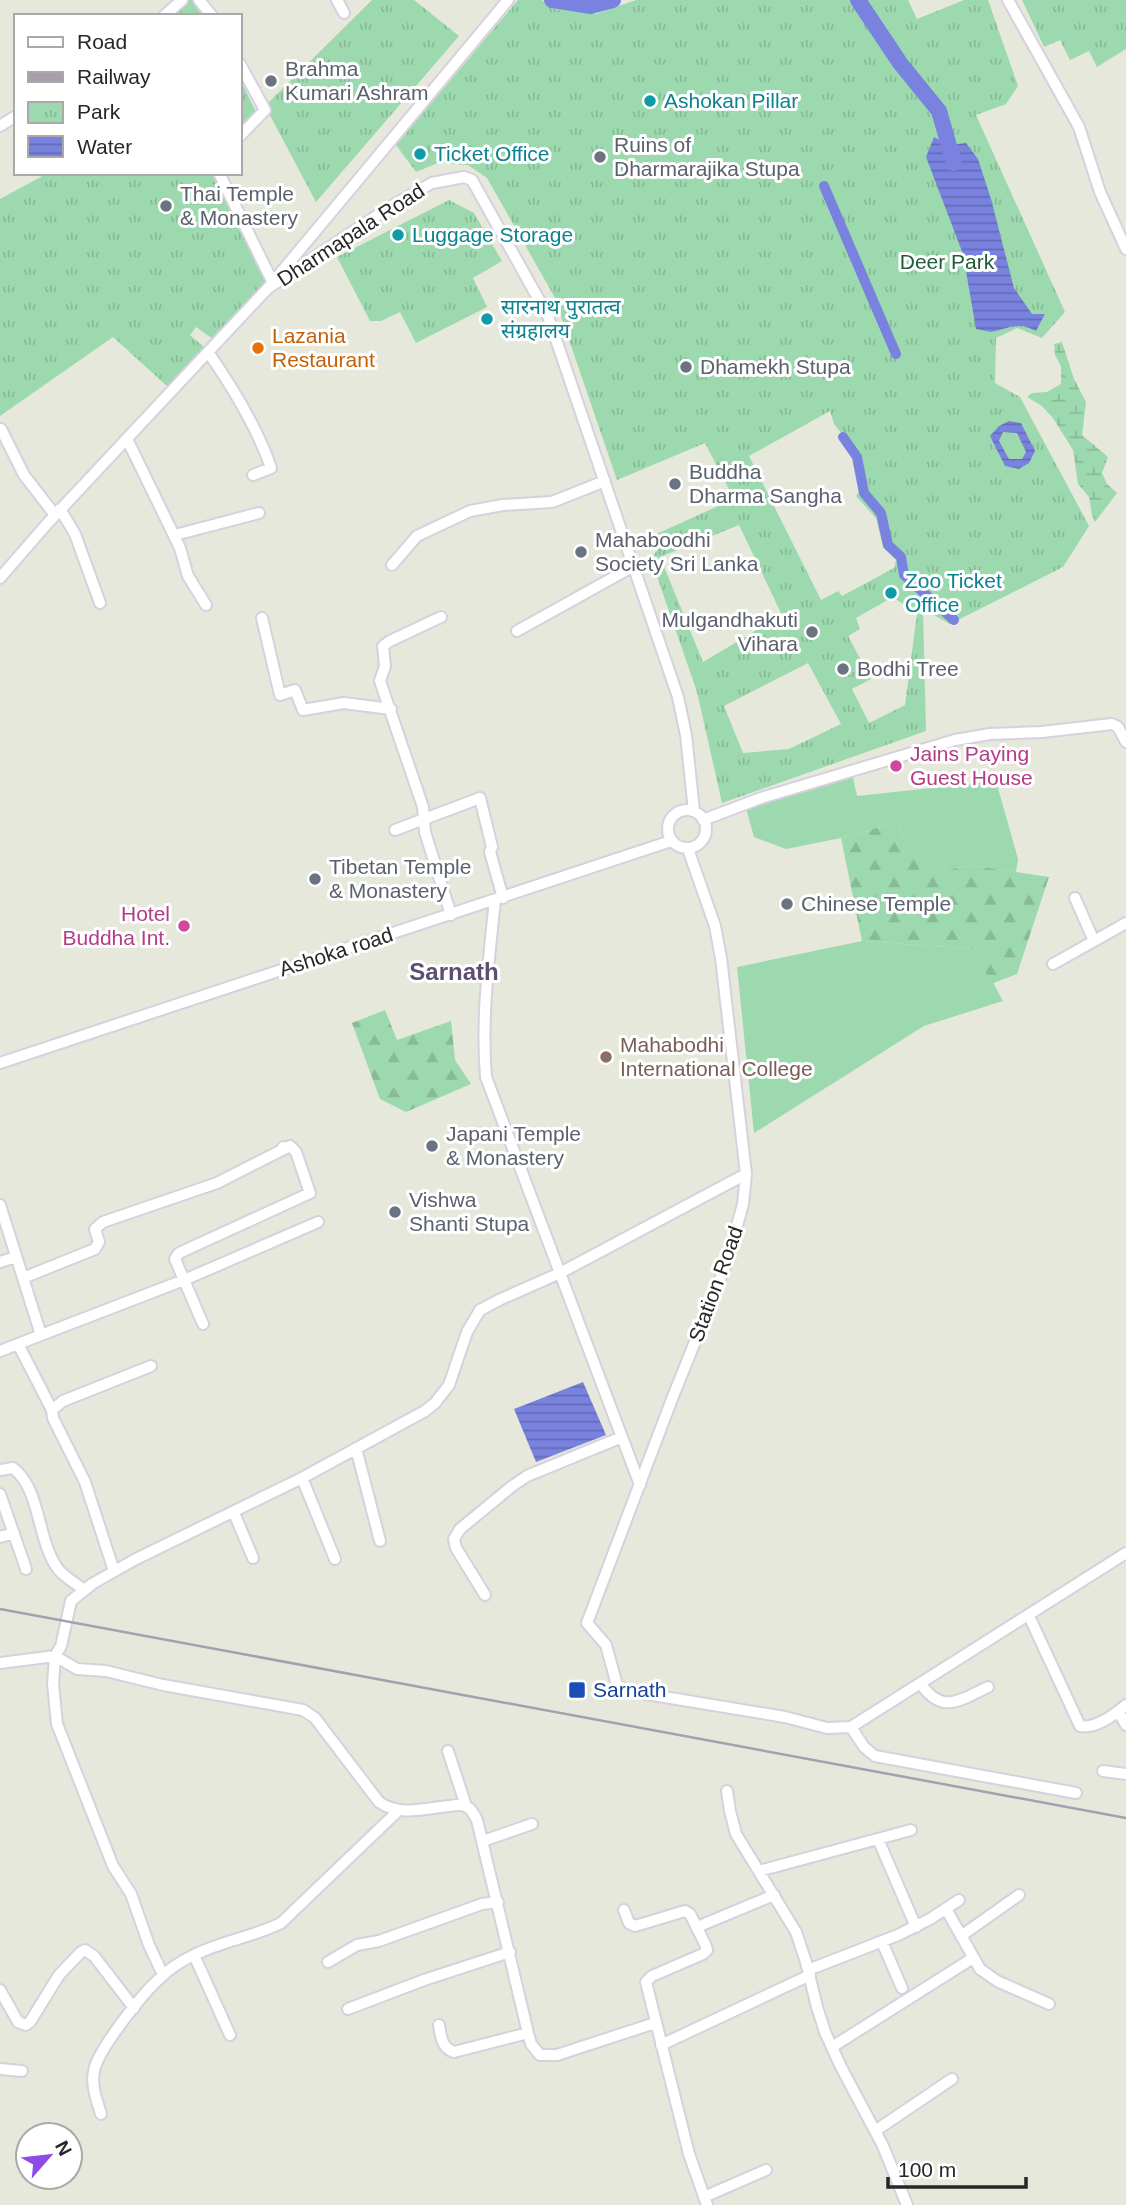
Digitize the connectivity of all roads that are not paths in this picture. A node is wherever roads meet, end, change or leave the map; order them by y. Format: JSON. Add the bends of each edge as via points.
{"nodes":[{"id":1,"x":182,"y":0,"type":"edge"},
{"id":2,"x":199,"y":0,"type":"edge"},
{"id":3,"x":337,"y":0,"type":"edge"},
{"id":4,"x":508,"y":0,"type":"edge"},
{"id":5,"x":1008,"y":0,"type":"edge"},
{"id":6,"x":344,"y":13,"type":"dead end"},
{"id":7,"x":166,"y":14,"type":"edge"},
{"id":8,"x":210,"y":14,"type":"edge"},
{"id":9,"x":242,"y":68,"type":"edge"},
{"id":10,"x":242,"y":134,"type":"edge"},
{"id":11,"x":220,"y":175,"type":"edge"},
{"id":12,"x":1126,"y":249,"type":"edge"},
{"id":13,"x":271,"y":286,"type":"junction"},
{"id":14,"x":208,"y":352,"type":"junction"},
{"id":15,"x":1,"y":429,"type":"edge"},
{"id":16,"x":127,"y":439,"type":"junction"},
{"id":17,"x":253,"y":475,"type":"dead end"},
{"id":18,"x":605,"y":481,"type":"junction"},
{"id":19,"x":58,"y":512,"type":"junction"},
{"id":20,"x":259,"y":513,"type":"dead end"},
{"id":21,"x":175,"y":535,"type":"junction"},
{"id":22,"x":392,"y":565,"type":"dead end"},
{"id":23,"x":634,"y":566,"type":"junction"},
{"id":24,"x":0,"y":578,"type":"edge"},
{"id":25,"x":100,"y":603,"type":"dead end"},
{"id":26,"x":206,"y":605,"type":"dead end"},
{"id":27,"x":261,"y":618,"type":"dead end"},
{"id":28,"x":441,"y":618,"type":"dead end"},
{"id":29,"x":517,"y":631,"type":"dead end"},
{"id":30,"x":391,"y":709,"type":"junction"},
{"id":31,"x":1126,"y":742,"type":"edge"},
{"id":32,"x":694,"y":811,"type":"junction"},
{"id":33,"x":425,"y":819,"type":"junction"},
{"id":34,"x":703,"y":820,"type":"junction"},
{"id":35,"x":395,"y":830,"type":"dead end"},
{"id":36,"x":671,"y":841,"type":"junction"},
{"id":37,"x":688,"y":849,"type":"junction"},
{"id":38,"x":1075,"y":898,"type":"dead end"},
{"id":39,"x":499,"y":899,"type":"junction"},
{"id":40,"x":451,"y":915,"type":"junction"},
{"id":41,"x":1126,"y":923,"type":"edge"},
{"id":42,"x":1094,"y":941,"type":"junction"},
{"id":43,"x":1053,"y":964,"type":"dead end"},
{"id":44,"x":0,"y":1063,"type":"edge"},
{"id":45,"x":746,"y":1174,"type":"junction"},
{"id":46,"x":0,"y":1205,"type":"edge"},
{"id":47,"x":318,"y":1222,"type":"dead end"},
{"id":48,"x":16,"y":1257,"type":"junction"},
{"id":49,"x":0,"y":1262,"type":"edge"},
{"id":50,"x":560,"y":1273,"type":"junction"},
{"id":51,"x":23,"y":1278,"type":"junction"},
{"id":52,"x":184,"y":1280,"type":"junction"},
{"id":53,"x":204,"y":1324,"type":"dead end"},
{"id":54,"x":41,"y":1335,"type":"junction"},
{"id":55,"x":18,"y":1344,"type":"junction"},
{"id":56,"x":0,"y":1351,"type":"edge"},
{"id":57,"x":151,"y":1366,"type":"dead end"},
{"id":58,"x":52,"y":1410,"type":"junction"},
{"id":59,"x":622,"y":1437,"type":"junction"},
{"id":60,"x":356,"y":1448,"type":"junction"},
{"id":61,"x":0,"y":1470,"type":"edge"},
{"id":62,"x":302,"y":1478,"type":"junction"},
{"id":63,"x":640,"y":1485,"type":"junction"},
{"id":64,"x":0,"y":1494,"type":"edge"},
{"id":65,"x":234,"y":1513,"type":"junction"},
{"id":66,"x":14,"y":1533,"type":"junction"},
{"id":67,"x":0,"y":1536,"type":"edge"},
{"id":68,"x":380,"y":1541,"type":"dead end"},
{"id":69,"x":1126,"y":1553,"type":"edge"},
{"id":70,"x":253,"y":1558,"type":"dead end"},
{"id":71,"x":335,"y":1559,"type":"dead end"},
{"id":72,"x":26,"y":1569,"type":"dead end"},
{"id":73,"x":114,"y":1571,"type":"junction"},
{"id":74,"x":85,"y":1590,"type":"junction"},
{"id":75,"x":485,"y":1595,"type":"dead end"},
{"id":76,"x":1030,"y":1616,"type":"junction"},
{"id":77,"x":55,"y":1656,"type":"junction"},
{"id":78,"x":0,"y":1663,"type":"edge"},
{"id":79,"x":921,"y":1684,"type":"junction"},
{"id":80,"x":988,"y":1687,"type":"dead end"},
{"id":81,"x":1122,"y":1708,"type":"edge"},
{"id":82,"x":1126,"y":1725,"type":"edge"},
{"id":83,"x":851,"y":1727,"type":"junction"},
{"id":84,"x":448,"y":1751,"type":"dead end"},
{"id":85,"x":1103,"y":1771,"type":"dead end"},
{"id":86,"x":1126,"y":1774,"type":"edge"},
{"id":87,"x":727,"y":1791,"type":"dead end"},
{"id":88,"x":1076,"y":1793,"type":"dead end"},
{"id":89,"x":466,"y":1806,"type":"junction"},
{"id":90,"x":397,"y":1811,"type":"junction"},
{"id":91,"x":532,"y":1824,"type":"dead end"},
{"id":92,"x":911,"y":1830,"type":"dead end"},
{"id":93,"x":878,"y":1839,"type":"junction"},
{"id":94,"x":482,"y":1841,"type":"junction"},
{"id":95,"x":759,"y":1871,"type":"junction"},
{"id":96,"x":774,"y":1895,"type":"junction"},
{"id":97,"x":1019,"y":1895,"type":"dead end"},
{"id":98,"x":959,"y":1900,"type":"dead end"},
{"id":99,"x":498,"y":1902,"type":"junction"},
{"id":100,"x":946,"y":1909,"type":"junction"},
{"id":101,"x":624,"y":1910,"type":"dead end"},
{"id":102,"x":697,"y":1927,"type":"junction"},
{"id":103,"x":916,"y":1927,"type":"junction"},
{"id":104,"x":961,"y":1936,"type":"junction"},
{"id":105,"x":881,"y":1942,"type":"junction"},
{"id":106,"x":510,"y":1952,"type":"junction"},
{"id":107,"x":194,"y":1955,"type":"junction"},
{"id":108,"x":973,"y":1958,"type":"junction"},
{"id":109,"x":328,"y":1962,"type":"dead end"},
{"id":110,"x":809,"y":1973,"type":"junction"},
{"id":111,"x":163,"y":1975,"type":"junction"},
{"id":112,"x":902,"y":1988,"type":"dead end"},
{"id":113,"x":0,"y":1990,"type":"edge"},
{"id":114,"x":1049,"y":2004,"type":"dead end"},
{"id":115,"x":134,"y":2008,"type":"junction"},
{"id":116,"x":348,"y":2010,"type":"dead end"},
{"id":117,"x":655,"y":2023,"type":"junction"},
{"id":118,"x":439,"y":2025,"type":"dead end"},
{"id":119,"x":528,"y":2033,"type":"junction"},
{"id":120,"x":230,"y":2035,"type":"dead end"},
{"id":121,"x":661,"y":2045,"type":"junction"},
{"id":122,"x":832,"y":2047,"type":"junction"},
{"id":123,"x":0,"y":2068,"type":"edge"},
{"id":124,"x":22,"y":2071,"type":"dead end"},
{"id":125,"x":952,"y":2079,"type":"dead end"},
{"id":126,"x":101,"y":2114,"type":"dead end"},
{"id":127,"x":875,"y":2131,"type":"junction"},
{"id":128,"x":766,"y":2170,"type":"dead end"},
{"id":129,"x":706,"y":2201,"type":"edge"},
{"id":130,"x":907,"y":2205,"type":"edge"}],
"edges":[{"from":1,"to":7,"type":"street"},
{"from":2,"to":8,"type":"street"},
{"from":3,"to":6,"type":"street"},
{"from":4,"to":13,"type":"street"},
{"from":5,"to":12,"type":"street","via":[[1079,127],[1100,192]]},
{"from":9,"to":10,"type":"street","via":[[265,110]]},
{"from":11,"to":13,"type":"street"},
{"from":13,"to":14,"type":"street"},
{"from":13,"to":18,"type":"street","name":"Dharmapala Road","via":[[432,183],[464,177],[472,180],[548,316]]},
{"from":14,"to":16,"type":"street"},
{"from":14,"to":17,"type":"street","via":[[230,384],[271,468]]},
{"from":15,"to":19,"type":"street","via":[[24,475]]},
{"from":16,"to":19,"type":"street"},
{"from":16,"to":21,"type":"street"},
{"from":18,"to":22,"type":"street","via":[[552,502],[470,511],[417,536]]},
{"from":18,"to":23,"type":"street","name":"Dharmapala Road"},
{"from":19,"to":24,"type":"street"},
{"from":19,"to":25,"type":"street","via":[[75,534]]},
{"from":20,"to":21,"type":"street"},
{"from":21,"to":26,"type":"street","via":[[188,576]]},
{"from":23,"to":29,"type":"street"},
{"from":23,"to":32,"type":"street","name":"Dharmapala Road","via":[[682,714]]},
{"from":27,"to":30,"type":"street","via":[[280,695],[295,690],[303,710],[344,703]]},
{"from":28,"to":30,"type":"street","via":[[383,646],[385,666],[380,681]]},
{"from":30,"to":33,"type":"street"},
{"from":31,"to":34,"type":"street","via":[[1112,723],[962,738]]},
{"from":32,"to":34,"type":"street"},
{"from":32,"to":36,"type":"street","via":[[671,818],[667,830]]},
{"from":33,"to":35,"type":"street"},
{"from":33,"to":39,"type":"street","via":[[480,798]]},
{"from":33,"to":40,"type":"street"},
{"from":34,"to":37,"type":"street","via":[[704,838]]},
{"from":36,"to":37,"type":"street"},
{"from":36,"to":39,"type":"street","name":"Ashoka road"},
{"from":37,"to":45,"type":"street","name":"Station Road","via":[[715,926],[721,958]]},
{"from":38,"to":42,"type":"street"},
{"from":39,"to":40,"type":"street","name":"Ashoka road"},
{"from":39,"to":50,"type":"street","via":[[487,974],[486,1077]]},
{"from":40,"to":44,"type":"street","name":"Ashoka road"},
{"from":41,"to":42,"type":"street"},
{"from":42,"to":43,"type":"street"},
{"from":45,"to":50,"type":"street"},
{"from":45,"to":63,"type":"street","name":"Station Road","via":[[727,1262]]},
{"from":46,"to":48,"type":"street"},
{"from":47,"to":52,"type":"street"},
{"from":48,"to":49,"type":"street"},
{"from":48,"to":51,"type":"street"},
{"from":50,"to":59,"type":"street"},
{"from":50,"to":60,"type":"street","via":[[480,1310],[443,1394],[425,1411]]},
{"from":51,"to":52,"type":"street","via":[[94,1249],[99,1242],[95,1229],[103,1222],[217,1183],[290,1146],[310,1194],[179,1253],[175,1259]]},
{"from":51,"to":54,"type":"street"},
{"from":52,"to":53,"type":"street"},
{"from":52,"to":54,"type":"street"},
{"from":54,"to":55,"type":"street"},
{"from":55,"to":56,"type":"street"},
{"from":55,"to":58,"type":"street"},
{"from":57,"to":58,"type":"street","via":[[63,1401]]},
{"from":58,"to":73,"type":"street","via":[[85,1482]]},
{"from":59,"to":63,"type":"street"},
{"from":59,"to":75,"type":"street","via":[[527,1476],[460,1529],[454,1539],[456,1548]]},
{"from":60,"to":62,"type":"street"},
{"from":60,"to":68,"type":"street"},
{"from":61,"to":74,"type":"street","via":[[13,1468],[21,1474],[48,1553],[58,1570]]},
{"from":62,"to":65,"type":"street"},
{"from":62,"to":71,"type":"street"},
{"from":63,"to":83,"type":"street","name":"Station Road","via":[[587,1623],[606,1645],[615,1681],[622,1689],[827,1728]]},
{"from":64,"to":66,"type":"street"},
{"from":65,"to":70,"type":"street"},
{"from":65,"to":73,"type":"street"},
{"from":66,"to":67,"type":"street"},
{"from":66,"to":72,"type":"street"},
{"from":69,"to":76,"type":"street"},
{"from":73,"to":74,"type":"street"},
{"from":74,"to":77,"type":"street","via":[[71,1601]]},
{"from":76,"to":79,"type":"street"},
{"from":76,"to":81,"type":"street","via":[[1080,1726],[1091,1726]]},
{"from":77,"to":78,"type":"street"},
{"from":77,"to":90,"type":"street","via":[[77,1669],[106,1671],[311,1714],[379,1802]]},
{"from":77,"to":111,"type":"street","via":[[57,1724],[113,1866],[131,1894]]},
{"from":79,"to":80,"type":"street","via":[[933,1699],[946,1703]]},
{"from":79,"to":83,"type":"street"},
{"from":81,"to":82,"type":"street"},
{"from":83,"to":88,"type":"street","via":[[875,1756]]},
{"from":84,"to":89,"type":"street"},
{"from":85,"to":86,"type":"street"},
{"from":87,"to":95,"type":"street","via":[[736,1834]]},
{"from":89,"to":90,"type":"street"},
{"from":89,"to":94,"type":"street","via":[[477,1820]]},
{"from":90,"to":107,"type":"street","via":[[281,1923]]},
{"from":91,"to":94,"type":"street"},
{"from":92,"to":93,"type":"street"},
{"from":93,"to":95,"type":"street"},
{"from":93,"to":103,"type":"street"},
{"from":94,"to":99,"type":"street"},
{"from":95,"to":96,"type":"street"},
{"from":96,"to":102,"type":"street"},
{"from":96,"to":110,"type":"street","via":[[796,1933]]},
{"from":97,"to":104,"type":"street"},
{"from":98,"to":100,"type":"street"},
{"from":99,"to":106,"type":"street"},
{"from":99,"to":109,"type":"street","via":[[357,1945]]},
{"from":100,"to":103,"type":"street"},
{"from":100,"to":104,"type":"street"},
{"from":101,"to":102,"type":"street","via":[[635,1926],[685,1911]]},
{"from":102,"to":117,"type":"street","via":[[705,1952],[647,1980]]},
{"from":103,"to":105,"type":"street"},
{"from":104,"to":108,"type":"street"},
{"from":105,"to":110,"type":"street"},
{"from":105,"to":112,"type":"street"},
{"from":106,"to":116,"type":"street"},
{"from":106,"to":119,"type":"street"},
{"from":107,"to":111,"type":"street"},
{"from":107,"to":120,"type":"street"},
{"from":108,"to":114,"type":"street","via":[[997,1981]]},
{"from":108,"to":122,"type":"street"},
{"from":110,"to":121,"type":"street"},
{"from":110,"to":122,"type":"street"},
{"from":111,"to":115,"type":"street"},
{"from":113,"to":115,"type":"street","via":[[18,2022],[26,2025],[59,1975],[85,1950]]},
{"from":115,"to":126,"type":"street","via":[[93,2071]]},
{"from":117,"to":119,"type":"street","via":[[548,2056],[536,2051]]},
{"from":117,"to":121,"type":"street"},
{"from":118,"to":119,"type":"street","via":[[443,2043],[454,2052]]},
{"from":121,"to":129,"type":"street"},
{"from":122,"to":127,"type":"street"},
{"from":123,"to":124,"type":"street"},
{"from":125,"to":127,"type":"street"},
{"from":127,"to":130,"type":"street"},
{"from":128,"to":129,"type":"street"}]}
